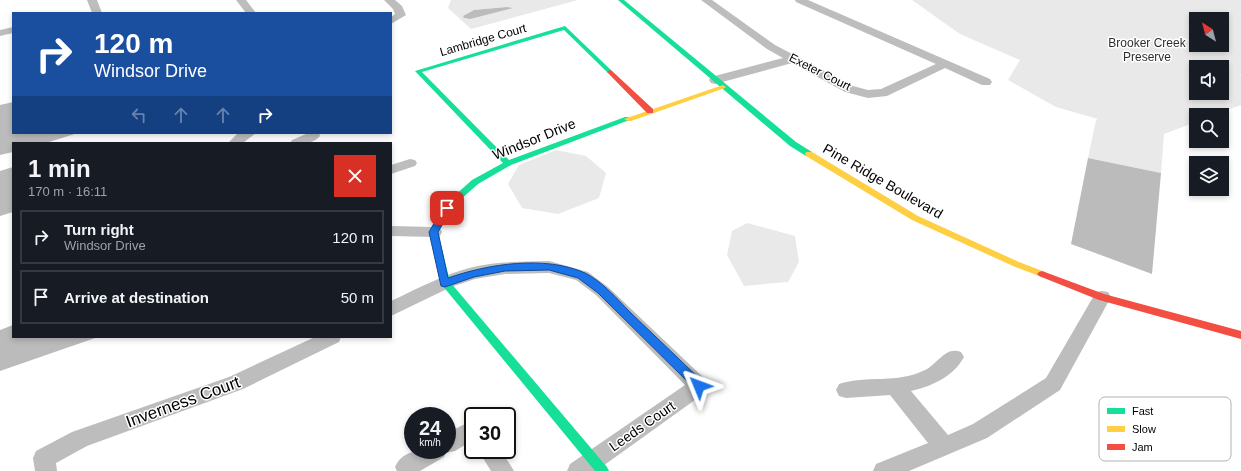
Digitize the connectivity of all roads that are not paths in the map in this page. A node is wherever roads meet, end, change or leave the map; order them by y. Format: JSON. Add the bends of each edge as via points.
{"nodes":[{"id":1,"x":92,"y":0,"type":"edge"},
{"id":2,"x":241,"y":0,"type":"edge"},
{"id":3,"x":389,"y":0,"type":"edge"},
{"id":4,"x":621,"y":0,"type":"edge"},
{"id":5,"x":706,"y":0,"type":"edge"},
{"id":6,"x":800,"y":0,"type":"edge"},
{"id":7,"x":94,"y":12,"type":"edge"},
{"id":8,"x":250,"y":12,"type":"edge"},
{"id":9,"x":392,"y":20,"type":"edge"},
{"id":10,"x":12,"y":30,"type":"edge"},
{"id":11,"x":0,"y":33,"type":"edge"},
{"id":12,"x":793,"y":59,"type":"junction"},
{"id":13,"x":945,"y":64,"type":"junction"},
{"id":14,"x":986,"y":82,"type":"dead end"},
{"id":15,"x":719,"y":83,"type":"junction"},
{"id":16,"x":650,"y":111,"type":"junction"},
{"id":17,"x":246,"y":134,"type":"edge"},
{"id":18,"x":312,"y":134,"type":"edge"},
{"id":19,"x":235,"y":142,"type":"edge"},
{"id":20,"x":299,"y":142,"type":"edge"},
{"id":21,"x":410,"y":163,"type":"dead end"},
{"id":22,"x":508,"y":163,"type":"junction"},
{"id":23,"x":392,"y":170,"type":"edge"},
{"id":24,"x":392,"y":231,"type":"edge"},
{"id":25,"x":434,"y":232,"type":"junction"},
{"id":26,"x":445,"y":283,"type":"junction"},
{"id":27,"x":1102,"y":296,"type":"junction"},
{"id":28,"x":392,"y":309,"type":"edge"},
{"id":29,"x":1241,"y":335,"type":"edge"},
{"id":30,"x":330,"y":338,"type":"edge"},
{"id":31,"x":954,"y":357,"type":"dead end"},
{"id":32,"x":894,"y":386,"type":"junction"},
{"id":33,"x":846,"y":390,"type":"dead end"},
{"id":34,"x":944,"y":446,"type":"junction"},
{"id":35,"x":420,"y":459,"type":"edge"},
{"id":36,"x":495,"y":459,"type":"edge"},
{"id":37,"x":591,"y":467,"type":"edge"},
{"id":38,"x":46,"y":471,"type":"edge"},
{"id":39,"x":409,"y":471,"type":"edge"},
{"id":40,"x":503,"y":471,"type":"edge"},
{"id":41,"x":884,"y":471,"type":"edge"}],
"edges":[{"from":1,"to":7,"type":"street"},
{"from":2,"to":8,"type":"street"},
{"from":3,"to":9,"type":"street","via":[[398,8],[401,15]]},
{"from":4,"to":15,"type":"street","name":"Pine Ridge Boulevard"},
{"from":5,"to":12,"type":"street","name":"Exeter Court","via":[[771,47]]},
{"from":6,"to":13,"type":"street"},
{"from":10,"to":11,"type":"street"},
{"from":12,"to":13,"type":"street","name":"Exeter Court","via":[[849,89],[868,94],[883,93]]},
{"from":12,"to":15,"type":"street","name":"Windsor Drive"},
{"from":13,"to":14,"type":"street"},
{"from":15,"to":16,"type":"street","name":"Windsor Drive"},
{"from":15,"to":27,"type":"street","name":"Pine Ridge Boulevard","via":[[793,144],[915,218],[1016,264]]},
{"from":16,"to":22,"type":"street","name":"Windsor Drive"},
{"from":16,"to":22,"type":"street","name":"Lambridge Court","via":[[565,28],[418,71]]},
{"from":17,"to":19,"type":"street"},
{"from":18,"to":20,"type":"street","via":[[313,136]]},
{"from":21,"to":23,"type":"street"},
{"from":22,"to":25,"type":"street","name":"Windsor Drive","via":[[476,182],[453,202]]},
{"from":24,"to":25,"type":"street"},
{"from":25,"to":26,"type":"street"},
{"from":26,"to":28,"type":"street"},
{"from":26,"to":37,"type":"street"},
{"from":26,"to":37,"type":"street","name":"Leeds Court","via":[[472,273],[505,268],[549,267],[582,276],[602,291],[699,386]]},
{"from":27,"to":29,"type":"street","name":"Pine Ridge Boulevard"},
{"from":27,"to":34,"type":"street","via":[[1053,384],[980,432]]},
{"from":30,"to":38,"type":"street","name":"Inverness Court","via":[[236,383],[80,439],[44,458]]},
{"from":31,"to":32,"type":"street","via":[[948,366],[938,373],[922,380]]},
{"from":32,"to":33,"type":"street"},
{"from":32,"to":34,"type":"street"},
{"from":34,"to":41,"type":"street"},
{"from":35,"to":39,"type":"street","via":[[406,467]]},
{"from":36,"to":40,"type":"street"}]}
